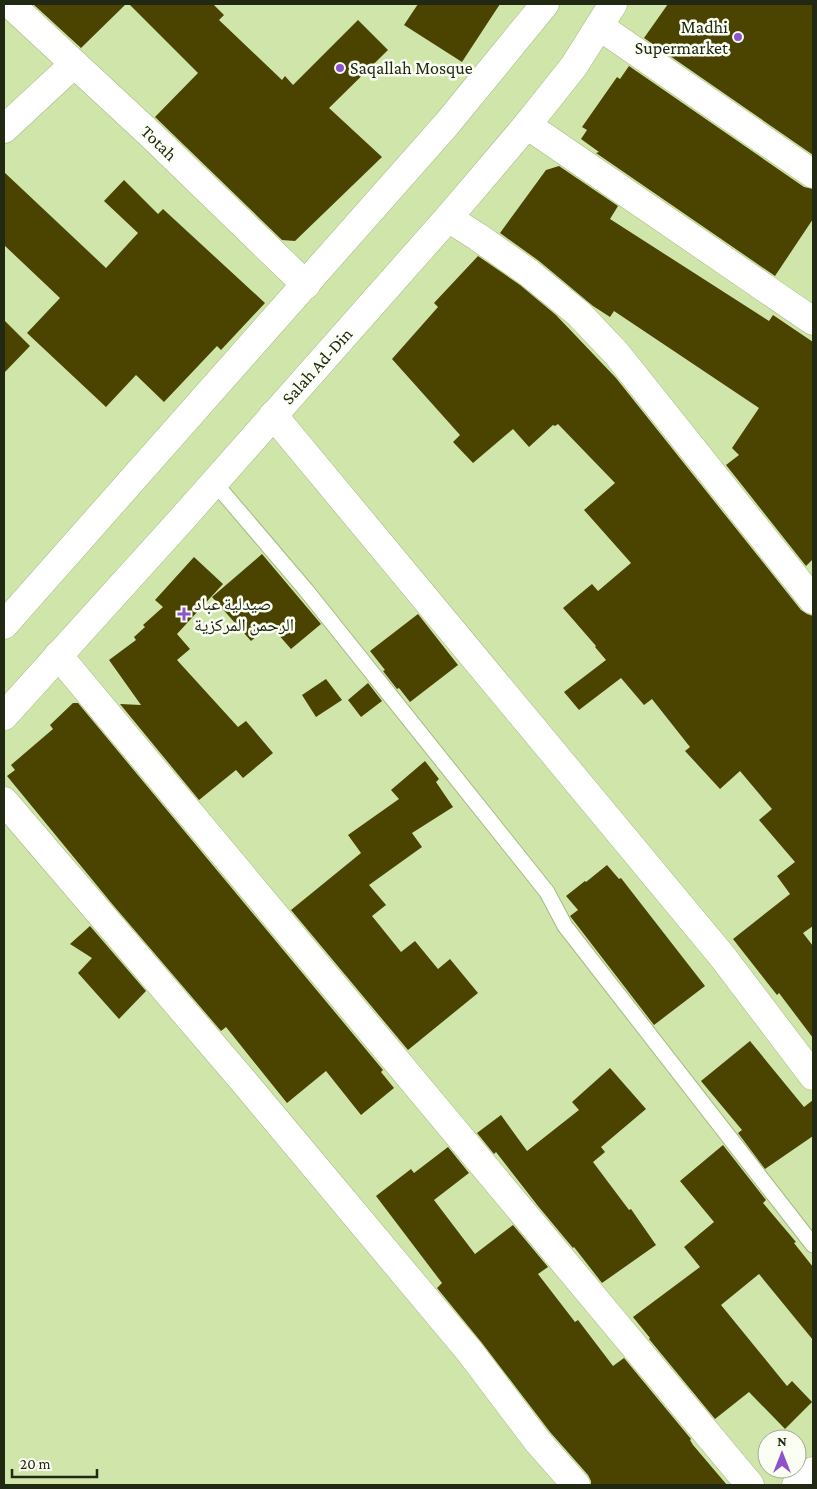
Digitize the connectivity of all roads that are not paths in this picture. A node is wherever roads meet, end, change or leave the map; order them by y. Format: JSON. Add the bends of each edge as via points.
{"nodes":[{"id":1,"x":10,"y":4,"type":"edge"},
{"id":2,"x":545,"y":4,"type":"edge"},
{"id":3,"x":606,"y":15,"type":"edge"},
{"id":4,"x":74,"y":64,"type":"junction"},
{"id":5,"x":527,"y":125,"type":"junction"},
{"id":6,"x":4,"y":129,"type":"edge"},
{"id":7,"x":813,"y":174,"type":"edge"},
{"id":8,"x":448,"y":218,"type":"junction"},
{"id":9,"x":306,"y":285,"type":"junction"},
{"id":10,"x":813,"y":321,"type":"edge"},
{"id":11,"x":273,"y":415,"type":"junction"},
{"id":12,"x":214,"y":482,"type":"junction"},
{"id":13,"x":811,"y":591,"type":"edge"},
{"id":14,"x":4,"y":625,"type":"edge"},
{"id":15,"x":58,"y":655,"type":"junction"},
{"id":16,"x":4,"y":716,"type":"edge"},
{"id":17,"x":4,"y":801,"type":"edge"},
{"id":18,"x":813,"y":1076,"type":"edge"},
{"id":19,"x":813,"y":1245,"type":"edge"},
{"id":20,"x":813,"y":1471,"type":"edge"},
{"id":21,"x":576,"y":1485,"type":"edge"},
{"id":22,"x":750,"y":1485,"type":"edge"},
{"id":23,"x":796,"y":1485,"type":"edge"}],
"edges":[{"from":1,"to":4,"type":"main road","name":"Totah"},
{"from":2,"to":9,"type":"main road","via":[[446,125]]},
{"from":3,"to":5,"type":"main road","name":"Salah Ad-Din","via":[[574,66]]},
{"from":3,"to":7,"type":"main road"},
{"from":4,"to":6,"type":"main road"},
{"from":4,"to":9,"type":"main road","name":"Totah"},
{"from":5,"to":8,"type":"main road","name":"Salah Ad-Din"},
{"from":5,"to":10,"type":"main road"},
{"from":8,"to":11,"type":"main road","name":"Salah Ad-Din"},
{"from":8,"to":13,"type":"main road","via":[[529,273],[579,314],[617,354]]},
{"from":9,"to":14,"type":"main road"},
{"from":11,"to":12,"type":"main road","name":"Salah Ad-Din"},
{"from":11,"to":18,"type":"main road","via":[[722,956]]},
{"from":12,"to":15,"type":"main road","name":"Salah Ad-Din"},
{"from":12,"to":19,"type":"lane","via":[[306,590],[547,892],[565,926]]},
{"from":15,"to":16,"type":"main road","name":"Salah Ad-Din"},
{"from":15,"to":22,"type":"main road"},
{"from":17,"to":21,"type":"main road","via":[[464,1344],[538,1442]]},
{"from":20,"to":23,"type":"main road"}]}
